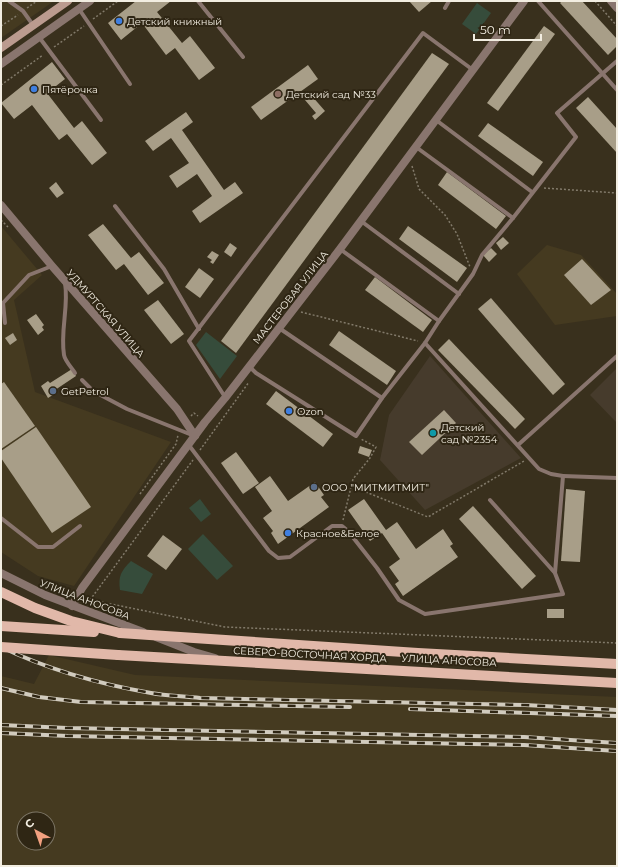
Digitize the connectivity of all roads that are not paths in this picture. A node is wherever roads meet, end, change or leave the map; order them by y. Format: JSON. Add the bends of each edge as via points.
{"nodes":[{"id":1,"x":9,"y":1,"type":"edge"},
{"id":2,"x":68,"y":1,"type":"edge"},
{"id":3,"x":90,"y":1,"type":"edge"},
{"id":4,"x":198,"y":1,"type":"edge"},
{"id":5,"x":449,"y":1,"type":"edge"},
{"id":6,"x":524,"y":1,"type":"edge"},
{"id":7,"x":538,"y":1,"type":"edge"},
{"id":8,"x":610,"y":1,"type":"edge"},
{"id":9,"x":446,"y":8,"type":"dead end"},
{"id":10,"x":617,"y":8,"type":"edge"},
{"id":11,"x":78,"y":9,"type":"junction"},
{"id":12,"x":33,"y":25,"type":"junction"},
{"id":13,"x":39,"y":37,"type":"junction"},
{"id":14,"x":1,"y":48,"type":"edge"},
{"id":15,"x":243,"y":57,"type":"dead end"},
{"id":16,"x":617,"y":60,"type":"edge"},
{"id":17,"x":1,"y":64,"type":"edge"},
{"id":18,"x":473,"y":70,"type":"junction"},
{"id":19,"x":603,"y":73,"type":"junction"},
{"id":20,"x":130,"y":84,"type":"dead end"},
{"id":21,"x":617,"y":90,"type":"edge"},
{"id":22,"x":101,"y":120,"type":"dead end"},
{"id":23,"x":436,"y":120,"type":"junction"},
{"id":24,"x":416,"y":147,"type":"junction"},
{"id":25,"x":532,"y":192,"type":"junction"},
{"id":26,"x":1,"y":205,"type":"edge"},
{"id":27,"x":115,"y":206,"type":"dead end"},
{"id":28,"x":513,"y":218,"type":"junction"},
{"id":29,"x":361,"y":221,"type":"junction"},
{"id":30,"x":340,"y":249,"type":"junction"},
{"id":31,"x":52,"y":266,"type":"junction"},
{"id":32,"x":65,"y":281,"type":"junction"},
{"id":33,"x":459,"y":294,"type":"junction"},
{"id":34,"x":439,"y":321,"type":"junction"},
{"id":35,"x":5,"y":323,"type":"dead end"},
{"id":36,"x":279,"y":328,"type":"junction"},
{"id":37,"x":199,"y":329,"type":"junction"},
{"id":38,"x":426,"y":342,"type":"junction"},
{"id":39,"x":617,"y":356,"type":"edge"},
{"id":40,"x":248,"y":366,"type":"junction"},
{"id":41,"x":76,"y":373,"type":"dead end"},
{"id":42,"x":82,"y":380,"type":"dead end"},
{"id":43,"x":225,"y":398,"type":"junction"},
{"id":44,"x":382,"y":398,"type":"junction"},
{"id":45,"x":195,"y":436,"type":"junction"},
{"id":46,"x":188,"y":444,"type":"junction"},
{"id":47,"x":518,"y":445,"type":"junction"},
{"id":48,"x":563,"y":476,"type":"junction"},
{"id":49,"x":617,"y":478,"type":"edge"},
{"id":50,"x":490,"y":500,"type":"dead end"},
{"id":51,"x":1,"y":518,"type":"edge"},
{"id":52,"x":80,"y":526,"type":"dead end"},
{"id":53,"x":555,"y":573,"type":"junction"},
{"id":54,"x":1,"y":574,"type":"edge"},
{"id":55,"x":1,"y":592,"type":"edge"},
{"id":56,"x":72,"y":606,"type":"junction"},
{"id":57,"x":1,"y":626,"type":"edge"},
{"id":58,"x":120,"y":633,"type":"junction"},
{"id":59,"x":163,"y":640,"type":"junction"},
{"id":60,"x":1,"y":647,"type":"edge"},
{"id":61,"x":617,"y":664,"type":"edge"},
{"id":62,"x":617,"y":679,"type":"edge"},
{"id":63,"x":617,"y":683,"type":"edge"}],
"edges":[{"from":1,"to":12,"type":"lane","via":[[23,11]]},
{"from":2,"to":12,"type":"main road"},
{"from":3,"to":11,"type":"street"},
{"from":4,"to":15,"type":"lane"},
{"from":5,"to":9,"type":"lane"},
{"from":6,"to":18,"type":"street","name":"МАСТЕРОВАЯ УЛИЦА"},
{"from":7,"to":19,"type":"lane"},
{"from":8,"to":10,"type":"street"},
{"from":11,"to":13,"type":"street"},
{"from":11,"to":20,"type":"lane"},
{"from":12,"to":14,"type":"main road"},
{"from":13,"to":17,"type":"street"},
{"from":13,"to":22,"type":"lane"},
{"from":16,"to":19,"type":"lane"},
{"from":18,"to":23,"type":"street","name":"МАСТЕРОВАЯ УЛИЦА"},
{"from":18,"to":37,"type":"lane","via":[[424,33]]},
{"from":19,"to":21,"type":"lane"},
{"from":19,"to":25,"type":"lane","via":[[557,113],[576,137]]},
{"from":23,"to":24,"type":"street","name":"МАСТЕРОВАЯ УЛИЦА"},
{"from":23,"to":25,"type":"lane"},
{"from":24,"to":28,"type":"lane"},
{"from":24,"to":29,"type":"street","name":"МАСТЕРОВАЯ УЛИЦА"},
{"from":25,"to":28,"type":"lane"},
{"from":26,"to":31,"type":"street","name":"УДМУРТСКАЯ УЛИЦА"},
{"from":27,"to":37,"type":"lane","via":[[164,269]]},
{"from":28,"to":33,"type":"lane","via":[[482,255]]},
{"from":29,"to":30,"type":"street","name":"МАСТЕРОВАЯ УЛИЦА"},
{"from":29,"to":33,"type":"lane"},
{"from":30,"to":34,"type":"lane"},
{"from":30,"to":36,"type":"street","name":"МАСТЕРОВАЯ УЛИЦА"},
{"from":31,"to":32,"type":"street","name":"УДМУРТСКАЯ УЛИЦА"},
{"from":31,"to":35,"type":"lane","via":[[29,275],[3,303]]},
{"from":32,"to":41,"type":"lane","via":[[67,296],[63,319],[64,356]]},
{"from":32,"to":45,"type":"street","name":"УДМУРТСКАЯ УЛИЦА","via":[[177,409]]},
{"from":33,"to":34,"type":"lane"},
{"from":34,"to":38,"type":"lane"},
{"from":36,"to":40,"type":"street","name":"МАСТЕРОВАЯ УЛИЦА"},
{"from":36,"to":44,"type":"lane"},
{"from":37,"to":43,"type":"lane","via":[[189,341]]},
{"from":38,"to":44,"type":"lane"},
{"from":38,"to":47,"type":"lane"},
{"from":39,"to":47,"type":"lane"},
{"from":40,"to":43,"type":"street","name":"МАСТЕРОВАЯ УЛИЦА"},
{"from":40,"to":44,"type":"lane","via":[[356,436]]},
{"from":42,"to":45,"type":"lane","via":[[93,392],[127,409]]},
{"from":43,"to":45,"type":"street","name":"МАСТЕРОВАЯ УЛИЦА"},
{"from":45,"to":46,"type":"street","name":"МАСТЕРОВАЯ УЛИЦА"},
{"from":46,"to":53,"type":"lane","via":[[269,551],[278,558],[290,557],[332,526],[342,526],[377,568],[399,600],[424,614],[563,594]]},
{"from":46,"to":56,"type":"street","name":"МАСТЕРОВАЯ УЛИЦА"},
{"from":47,"to":48,"type":"lane","via":[[539,469]]},
{"from":48,"to":49,"type":"lane"},
{"from":48,"to":53,"type":"lane"},
{"from":50,"to":53,"type":"lane"},
{"from":51,"to":52,"type":"lane","via":[[38,547],[53,547]]},
{"from":54,"to":56,"type":"street","name":"УЛИЦА АНОСОВА"},
{"from":55,"to":58,"type":"main road","name":"СЕВЕРО-ВОСТОЧНАЯ ХОРДА","via":[[71,621]]},
{"from":56,"to":59,"type":"street","name":"УЛИЦА АНОСОВА"},
{"from":57,"to":58,"type":"main road","name":"СЕВЕРО-ВОСТОЧНАЯ ХОРДА"},
{"from":58,"to":61,"type":"main road","name":"СЕВЕРО-ВОСТОЧНАЯ ХОРДА","bridge":true},
{"from":59,"to":61,"type":"street","name":"УЛИЦА АНОСОВА"},
{"from":59,"to":62,"type":"street","name":"УЛИЦА АНОСОВА","via":[[205,655],[227,659]]},
{"from":60,"to":63,"type":"main road","name":"СЕВЕРО-ВОСТОЧНАЯ ХОРДА","bridge":true}]}
